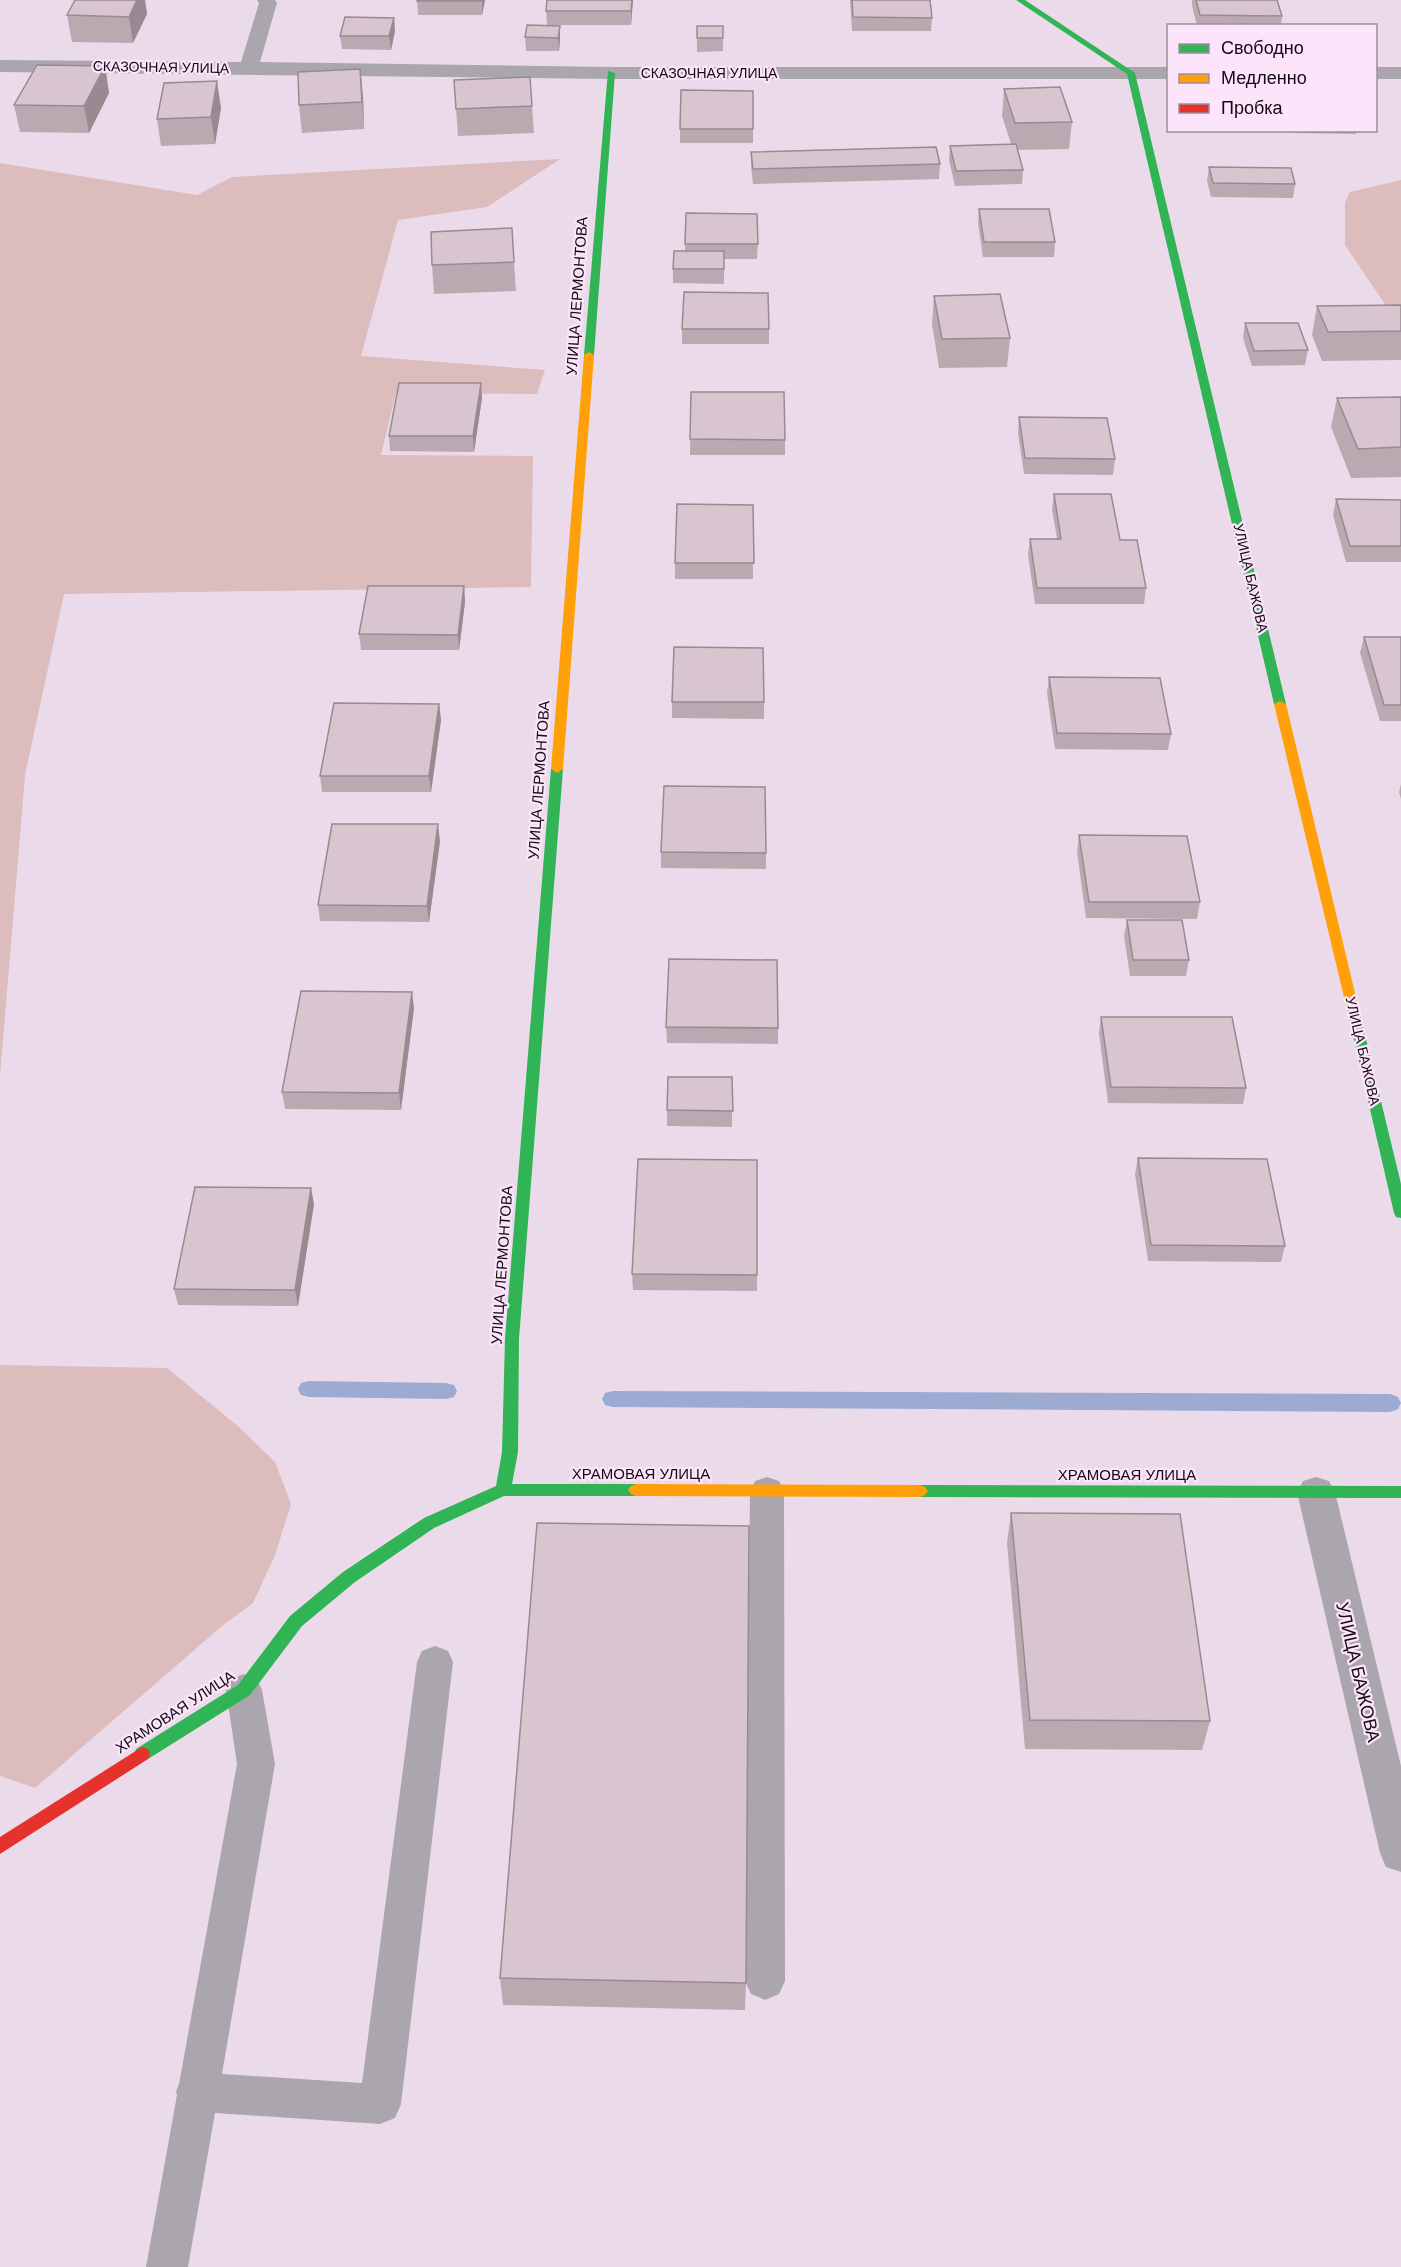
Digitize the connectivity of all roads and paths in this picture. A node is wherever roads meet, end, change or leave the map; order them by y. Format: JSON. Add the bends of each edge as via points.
{"nodes":[{"id":1,"x":266,"y":0,"type":"edge"},
{"id":2,"x":1020,"y":0,"type":"edge"},
{"id":3,"x":0,"y":66,"type":"edge"},
{"id":4,"x":249,"y":68,"type":"junction"},
{"id":5,"x":610,"y":73,"type":"junction"},
{"id":6,"x":1131,"y":73,"type":"junction"},
{"id":7,"x":1167,"y":73,"type":"edge"},
{"id":8,"x":1377,"y":73,"type":"edge"},
{"id":9,"x":1401,"y":73,"type":"edge"},
{"id":10,"x":1401,"y":1213,"type":"edge"},
{"id":11,"x":502,"y":1490,"type":"junction"},
{"id":12,"x":767,"y":1491,"type":"junction"},
{"id":13,"x":1316,"y":1492,"type":"junction"},
{"id":14,"x":1401,"y":1492,"type":"edge"},
{"id":15,"x":435,"y":1662,"type":"dead end"},
{"id":16,"x":244,"y":1690,"type":"junction"},
{"id":17,"x":0,"y":1846,"type":"edge"},
{"id":18,"x":1401,"y":1853,"type":"edge"},
{"id":19,"x":765,"y":1981,"type":"dead end"},
{"id":20,"x":196,"y":2092,"type":"junction"},
{"id":21,"x":167,"y":2267,"type":"edge"}],
"edges":[{"from":1,"to":4,"type":"street","name":"СКАЗОЧНАЯ УЛИЦА"},
{"from":2,"to":6,"type":"street"},
{"from":3,"to":4,"type":"street","name":"СКАЗОЧНАЯ УЛИЦА"},
{"from":4,"to":5,"type":"street","name":"СКАЗОЧНАЯ УЛИЦА"},
{"from":5,"to":6,"type":"street","name":"СКАЗОЧНАЯ УЛИЦА"},
{"from":5,"to":11,"type":"street","name":"УЛИЦА ЛЕРМОНТОВА","via":[[512,1339],[510,1452]]},
{"from":6,"to":7,"type":"street","name":"СКАЗОЧНАЯ УЛИЦА"},
{"from":6,"to":10,"type":"street","name":"УЛИЦА БАЖОВА"},
{"from":8,"to":9,"type":"street"},
{"from":11,"to":12,"type":"street","name":"ХРАМОВАЯ УЛИЦА"},
{"from":11,"to":16,"type":"street","name":"ХРАМОВАЯ УЛИЦА","via":[[429,1523],[349,1577],[296,1621]]},
{"from":12,"to":13,"type":"street","name":"ХРАМОВАЯ УЛИЦА"},
{"from":12,"to":19,"type":"lane"},
{"from":13,"to":14,"type":"street","name":"ХРАМОВАЯ УЛИЦА"},
{"from":13,"to":18,"type":"street","name":"УЛИЦА БАЖОВА"},
{"from":15,"to":20,"type":"lane","via":[[380,2104]]},
{"from":16,"to":17,"type":"street","name":"ХРАМОВАЯ УЛИЦА"},
{"from":16,"to":20,"type":"lane","via":[[256,1764]]},
{"from":20,"to":21,"type":"lane"}]}
